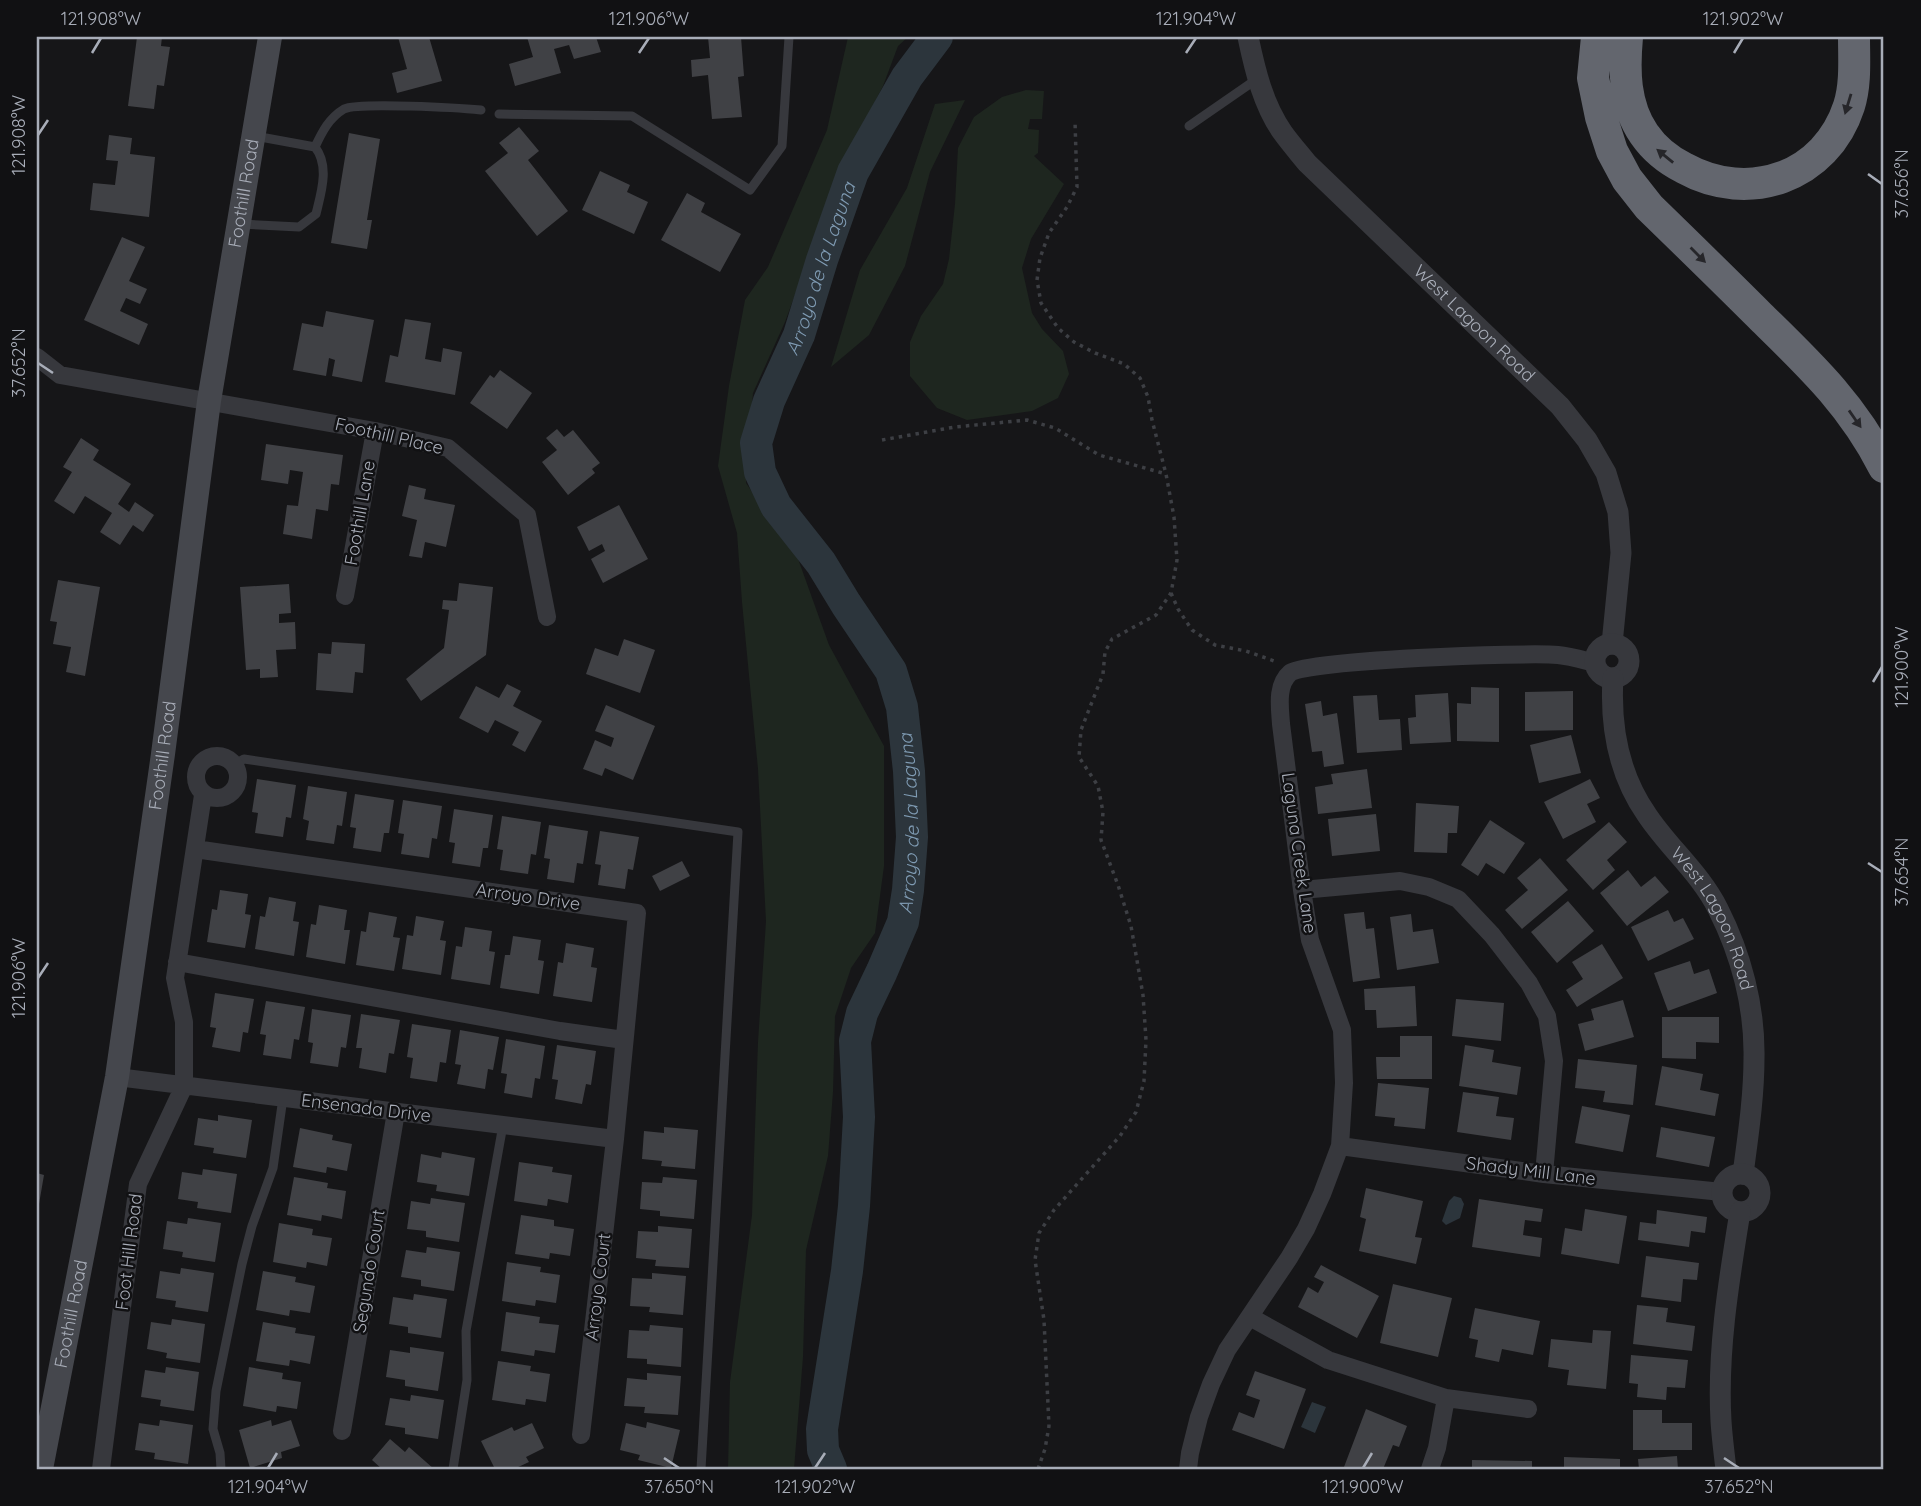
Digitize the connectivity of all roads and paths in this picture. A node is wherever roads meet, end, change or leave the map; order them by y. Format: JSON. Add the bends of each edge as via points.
{"nodes":[{"id":1,"x":270,"y":37,"type":"edge"},
{"id":2,"x":789,"y":37,"type":"edge"},
{"id":3,"x":1248,"y":37,"type":"edge"},
{"id":4,"x":1597,"y":37,"type":"edge"},
{"id":5,"x":1627,"y":37,"type":"edge"},
{"id":6,"x":1854,"y":37,"type":"edge"},
{"id":7,"x":1258,"y":78,"type":"junction"},
{"id":8,"x":481,"y":110,"type":"dead end"},
{"id":9,"x":499,"y":114,"type":"dead end"},
{"id":10,"x":1075,"y":121,"type":"dead end"},
{"id":11,"x":1189,"y":126,"type":"dead end"},
{"id":12,"x":253,"y":135,"type":"junction"},
{"id":13,"x":315,"y":148,"type":"junction"},
{"id":14,"x":239,"y":224,"type":"junction"},
{"id":15,"x":37,"y":357,"type":"edge"},
{"id":16,"x":209,"y":401,"type":"junction"},
{"id":17,"x":375,"y":430,"type":"junction"},
{"id":18,"x":882,"y":440,"type":"dead end"},
{"id":19,"x":1884,"y":467,"type":"edge"},
{"id":20,"x":1166,"y":474,"type":"junction"},
{"id":21,"x":1171,"y":593,"type":"junction"},
{"id":22,"x":345,"y":596,"type":"dead end"},
{"id":23,"x":547,"y":617,"type":"dead end"},
{"id":24,"x":1612,"y":644,"type":"junction"},
{"id":25,"x":1595,"y":663,"type":"junction"},
{"id":26,"x":1290,"y":673,"type":"junction"},
{"id":27,"x":1613,"y":678,"type":"junction"},
{"id":28,"x":233,"y":765,"type":"junction"},
{"id":29,"x":204,"y":795,"type":"junction"},
{"id":30,"x":195,"y":849,"type":"junction"},
{"id":31,"x":1302,"y":890,"type":"junction"},
{"id":32,"x":177,"y":962,"type":"junction"},
{"id":33,"x":624,"y":1040,"type":"junction"},
{"id":34,"x":117,"y":1077,"type":"junction"},
{"id":35,"x":184,"y":1086,"type":"junction"},
{"id":36,"x":283,"y":1098,"type":"junction"},
{"id":37,"x":396,"y":1112,"type":"junction"},
{"id":38,"x":503,"y":1125,"type":"junction"},
{"id":39,"x":615,"y":1139,"type":"junction"},
{"id":40,"x":1340,"y":1146,"type":"junction"},
{"id":41,"x":1544,"y":1174,"type":"junction"},
{"id":42,"x":1744,"y":1174,"type":"junction"},
{"id":43,"x":1722,"y":1192,"type":"junction"},
{"id":44,"x":1740,"y":1212,"type":"junction"},
{"id":45,"x":1250,"y":1317,"type":"junction"},
{"id":46,"x":1446,"y":1398,"type":"junction"},
{"id":47,"x":1528,"y":1409,"type":"dead end"},
{"id":48,"x":342,"y":1431,"type":"dead end"},
{"id":49,"x":581,"y":1435,"type":"dead end"},
{"id":50,"x":41,"y":1469,"type":"edge"},
{"id":51,"x":101,"y":1469,"type":"edge"},
{"id":52,"x":221,"y":1469,"type":"edge"},
{"id":53,"x":453,"y":1469,"type":"edge"},
{"id":54,"x":701,"y":1469,"type":"edge"},
{"id":55,"x":1038,"y":1469,"type":"edge"},
{"id":56,"x":1188,"y":1469,"type":"edge"},
{"id":57,"x":1430,"y":1469,"type":"edge"},
{"id":58,"x":1726,"y":1469,"type":"edge"}],
"edges":[{"from":1,"to":12,"type":"main road","name":"Foothill Road"},
{"from":2,"to":9,"type":"lane","via":[[782,146],[750,190],[632,116]]},
{"from":3,"to":7,"type":"street","name":"West Lagoon Road"},
{"from":4,"to":19,"type":"highway","one_way":true,"via":[[1594,86],[1612,151],[1627,179],[1649,207],[1814,369],[1852,414]]},
{"from":6,"to":5,"type":"highway","one_way":true,"via":[[1849,106],[1836,132],[1816,157],[1790,175],[1758,185],[1723,183],[1693,173],[1665,158],[1643,134],[1629,104],[1624,72]]},
{"from":7,"to":11,"type":"lane"},
{"from":7,"to":24,"type":"street","name":"West Lagoon Road","via":[[1282,132],[1307,163],[1560,406],[1587,440],[1606,473],[1618,512],[1621,554]]},
{"from":8,"to":13,"type":"lane","via":[[346,108],[326,124]]},
{"from":10,"to":20,"type":"path","via":[[1077,187],[1049,233],[1040,258],[1041,303],[1074,342],[1125,364],[1140,378]]},
{"from":12,"to":13,"type":"lane"},
{"from":12,"to":14,"type":"main road","name":"Foothill Road"},
{"from":13,"to":14,"type":"lane","via":[[324,178],[316,214],[299,227]]},
{"from":14,"to":16,"type":"main road","name":"Foothill Road"},
{"from":15,"to":16,"type":"street","name":"Foothill Place","via":[[60,375]]},
{"from":16,"to":17,"type":"street","name":"Foothill Place"},
{"from":16,"to":34,"type":"main road","name":"Foothill Road"},
{"from":17,"to":22,"type":"street","name":"Foothill Lane"},
{"from":17,"to":23,"type":"street","name":"Foothill Place","via":[[448,448],[527,515]]},
{"from":18,"to":20,"type":"path","via":[[1027,420],[1055,428],[1099,455]]},
{"from":20,"to":21,"type":"path","via":[[1177,560]]},
{"from":21,"to":26,"type":"path","via":[[1192,630],[1215,645],[1282,664]]},
{"from":21,"to":55,"type":"path","via":[[1156,615],[1112,639],[1081,730],[1079,757],[1098,786],[1103,812],[1101,840],[1131,926],[1143,995],[1144,1081],[1136,1112],[1120,1136],[1039,1233],[1035,1260],[1044,1320],[1049,1426]]},
{"from":24,"to":25,"type":"street","via":[[1600,649]]},
{"from":24,"to":27,"type":"street","name":"West Lagoon Road","via":[[1625,649],[1629,657],[1626,672]]},
{"from":25,"to":26,"type":"street","via":[[1559,655],[1469,656],[1326,665]]},
{"from":25,"to":27,"type":"street","via":[[1601,675]]},
{"from":26,"to":31,"type":"street","name":"Laguna Creek Lane","via":[[1279,699]]},
{"from":27,"to":42,"type":"street","name":"West Lagoon Road","via":[[1616,742],[1627,779],[1647,815],[1698,876],[1717,907],[1745,982],[1754,1056]]},
{"from":28,"to":29,"type":"street","via":[[239,773],[236,790],[222,799]]},
{"from":28,"to":29,"type":"street","name":"Foot Hill Road","via":[[217,755],[199,765],[196,782]]},
{"from":28,"to":54,"type":"lane","via":[[244,760],[738,832]]},
{"from":29,"to":30,"type":"street","name":"Foot Hill Road"},
{"from":30,"to":32,"type":"street","name":"Foot Hill Road"},
{"from":30,"to":33,"type":"street","name":"Arroyo Drive","via":[[637,913]]},
{"from":31,"to":40,"type":"street","name":"Laguna Creek Lane","via":[[1310,940],[1342,1031]]},
{"from":31,"to":41,"type":"street","via":[[1399,881],[1429,887],[1458,899],[1492,935],[1529,983],[1547,1017],[1554,1061]]},
{"from":32,"to":33,"type":"street"},
{"from":32,"to":35,"type":"street","name":"Foot Hill Road","via":[[175,978],[184,1022]]},
{"from":33,"to":39,"type":"street","name":"Arroyo Drive"},
{"from":34,"to":35,"type":"street","name":"Ensenada Drive"},
{"from":34,"to":50,"type":"main road","name":"Foothill Road"},
{"from":35,"to":36,"type":"street","name":"Ensenada Drive"},
{"from":35,"to":51,"type":"street","name":"Foot Hill Road","via":[[138,1184]]},
{"from":36,"to":37,"type":"street","name":"Ensenada Drive"},
{"from":36,"to":52,"type":"lane","via":[[273,1168],[242,1264],[216,1391],[213,1429]]},
{"from":37,"to":38,"type":"street","name":"Ensenada Drive"},
{"from":37,"to":48,"type":"street","name":"Segundo Court"},
{"from":38,"to":39,"type":"street","name":"Ensenada Drive"},
{"from":38,"to":53,"type":"lane","via":[[466,1331],[467,1380]]},
{"from":39,"to":49,"type":"street","name":"Arroyo Court"},
{"from":40,"to":41,"type":"street","name":"Shady Mill Lane"},
{"from":40,"to":45,"type":"street","name":"Laguna Creek Lane","via":[[1306,1229]]},
{"from":41,"to":43,"type":"street","name":"Shady Mill Lane"},
{"from":42,"to":43,"type":"street","via":[[1727,1181]]},
{"from":42,"to":44,"type":"street","name":"West Lagoon Road","via":[[1756,1182],[1759,1196],[1752,1208]]},
{"from":43,"to":44,"type":"street","via":[[1727,1206]]},
{"from":44,"to":58,"type":"street","name":"West Lagoon Road","via":[[1721,1363]]},
{"from":45,"to":46,"type":"street","via":[[1328,1360]]},
{"from":45,"to":56,"type":"street","name":"Laguna Creek Lane","via":[[1211,1384]]},
{"from":46,"to":47,"type":"street"},
{"from":46,"to":57,"type":"street"}]}
